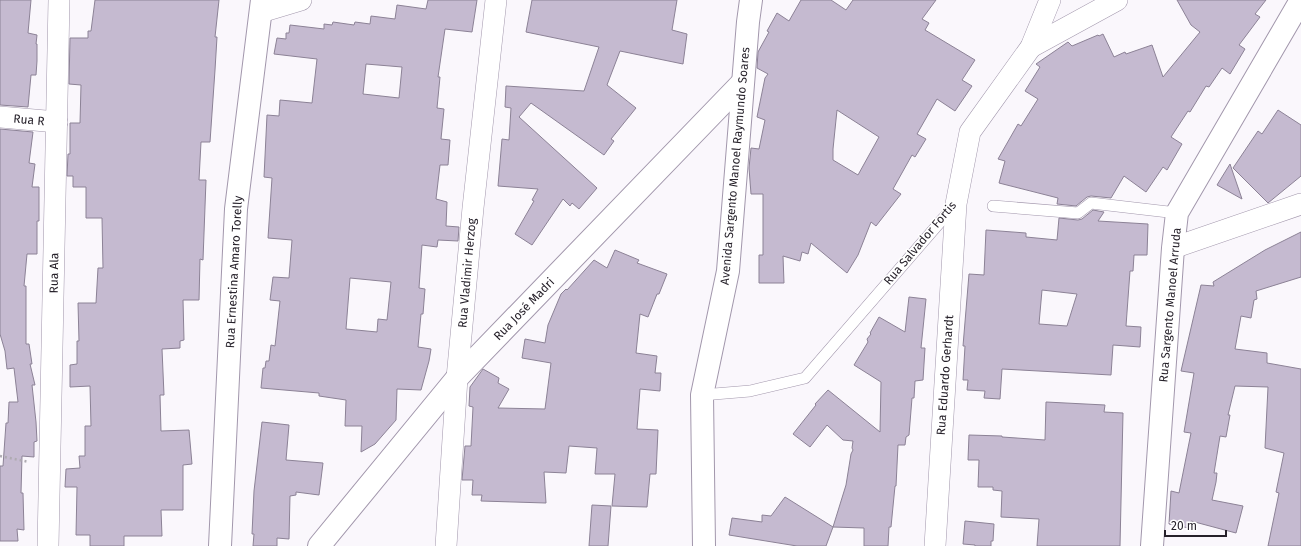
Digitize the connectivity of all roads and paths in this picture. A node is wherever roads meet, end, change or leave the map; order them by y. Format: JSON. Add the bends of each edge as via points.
{"nodes":[{"id":1,"x":59,"y":0,"type":"edge"},
{"id":2,"x":301,"y":0,"type":"edge"},
{"id":3,"x":496,"y":0,"type":"edge"},
{"id":4,"x":751,"y":0,"type":"edge"},
{"id":5,"x":756,"y":0,"type":"edge"},
{"id":6,"x":1050,"y":0,"type":"edge"},
{"id":7,"x":1117,"y":0,"type":"edge"},
{"id":8,"x":1301,"y":0,"type":"edge"},
{"id":9,"x":262,"y":6,"type":"edge"},
{"id":10,"x":748,"y":22,"type":"junction"},
{"id":11,"x":1031,"y":47,"type":"junction"},
{"id":12,"x":742,"y":83,"type":"junction"},
{"id":13,"x":0,"y":117,"type":"edge"},
{"id":14,"x":57,"y":122,"type":"junction"},
{"id":15,"x":956,"y":204,"type":"junction"},
{"id":16,"x":1301,"y":204,"type":"edge"},
{"id":17,"x":993,"y":206,"type":"dead end"},
{"id":18,"x":1177,"y":213,"type":"junction"},
{"id":19,"x":1173,"y":248,"type":"junction"},
{"id":20,"x":457,"y":378,"type":"junction"},
{"id":21,"x":702,"y":395,"type":"junction"},
{"id":22,"x":0,"y":456,"type":"edge"},
{"id":23,"x":34,"y":463,"type":"dead end"},
{"id":24,"x":48,"y":546,"type":"edge"},
{"id":25,"x":220,"y":546,"type":"edge"},
{"id":26,"x":319,"y":546,"type":"edge"},
{"id":27,"x":446,"y":546,"type":"edge"},
{"id":28,"x":704,"y":546,"type":"edge"},
{"id":29,"x":935,"y":546,"type":"edge"},
{"id":30,"x":1152,"y":546,"type":"edge"}],
"edges":[{"from":1,"to":14,"type":"street","name":"Rua Ala"},
{"from":2,"to":9,"type":"street"},
{"from":3,"to":20,"type":"street","name":"Rua Vladimir Herzog"},
{"from":4,"to":10,"type":"street","name":"Avenida Sargento Manoel Raymundo Soares"},
{"from":5,"to":10,"type":"street"},
{"from":6,"to":11,"type":"street","name":"Rua Salvador Fortis"},
{"from":7,"to":11,"type":"street"},
{"from":8,"to":18,"type":"street","name":"Rua Sargento Manoel Arruda"},
{"from":9,"to":25,"type":"street","name":"Rua Ernestina Amaro Torelly","via":[[236,209]]},
{"from":10,"to":12,"type":"street","name":"Avenida Sargento Manoel Raymundo Soares"},
{"from":11,"to":15,"type":"street","name":"Rua Salvador Fortis","via":[[970,132]]},
{"from":12,"to":20,"type":"street","name":"Rua José Madri"},
{"from":12,"to":21,"type":"street","name":"Avenida Sargento Manoel Raymundo Soares","via":[[728,271]]},
{"from":13,"to":14,"type":"street","name":"Rua R"},
{"from":14,"to":24,"type":"street","name":"Rua Ala"},
{"from":15,"to":21,"type":"lane","name":"Rua Salvador Fortis","via":[[805,378],[750,391]]},
{"from":15,"to":29,"type":"street","name":"Rua Eduardo Gerhardt"},
{"from":16,"to":19,"type":"street"},
{"from":17,"to":18,"type":"lane","via":[[1078,213],[1090,203]]},
{"from":18,"to":19,"type":"street","name":"Rua Sargento Manoel Arruda"},
{"from":19,"to":30,"type":"street","name":"Rua Sargento Manoel Arruda"},
{"from":20,"to":26,"type":"street","name":"Rua José Madri"},
{"from":20,"to":27,"type":"street","name":"Rua Vladimir Herzog"},
{"from":21,"to":28,"type":"street","name":"Avenida Sargento Manoel Raymundo Soares"},
{"from":22,"to":23,"type":"path"}]}
